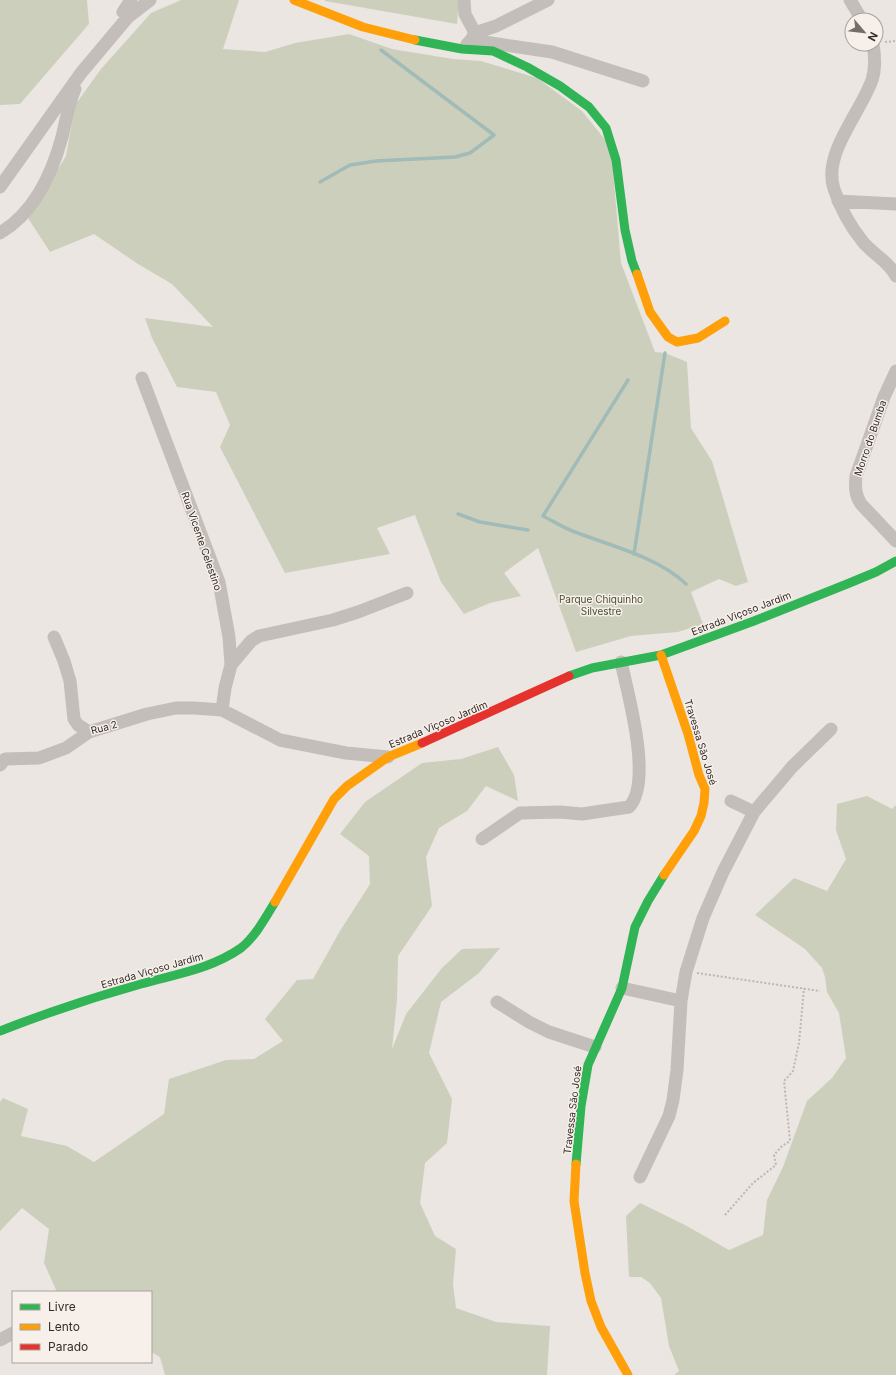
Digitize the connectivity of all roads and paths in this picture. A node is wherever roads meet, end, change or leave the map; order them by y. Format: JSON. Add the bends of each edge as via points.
{"nodes":[{"id":1,"x":131,"y":0,"type":"edge"},
{"id":2,"x":150,"y":0,"type":"edge"},
{"id":3,"x":294,"y":0,"type":"edge"},
{"id":4,"x":464,"y":0,"type":"edge"},
{"id":5,"x":548,"y":0,"type":"edge"},
{"id":6,"x":850,"y":0,"type":"edge"},
{"id":7,"x":857,"y":12,"type":"edge"},
{"id":8,"x":128,"y":17,"type":"junction"},
{"id":9,"x":470,"y":40,"type":"junction"},
{"id":10,"x":874,"y":52,"type":"edge"},
{"id":11,"x":81,"y":72,"type":"junction"},
{"id":12,"x":643,"y":81,"type":"dead end"},
{"id":13,"x":0,"y":187,"type":"edge"},
{"id":14,"x":838,"y":201,"type":"junction"},
{"id":15,"x":896,"y":204,"type":"edge"},
{"id":16,"x":0,"y":233,"type":"edge"},
{"id":17,"x":896,"y":276,"type":"edge"},
{"id":18,"x":725,"y":321,"type":"dead end"},
{"id":19,"x":896,"y":371,"type":"edge"},
{"id":20,"x":142,"y":378,"type":"dead end"},
{"id":21,"x":896,"y":541,"type":"edge"},
{"id":22,"x":896,"y":561,"type":"edge"},
{"id":23,"x":407,"y":593,"type":"dead end"},
{"id":24,"x":54,"y":637,"type":"dead end"},
{"id":25,"x":661,"y":655,"type":"junction"},
{"id":26,"x":621,"y":662,"type":"junction"},
{"id":27,"x":231,"y":665,"type":"junction"},
{"id":28,"x":222,"y":710,"type":"junction"},
{"id":29,"x":831,"y":728,"type":"dead end"},
{"id":30,"x":89,"y":732,"type":"junction"},
{"id":31,"x":388,"y":757,"type":"junction"},
{"id":32,"x":0,"y":765,"type":"edge"},
{"id":33,"x":731,"y":801,"type":"dead end"},
{"id":34,"x":754,"y":812,"type":"junction"},
{"id":35,"x":482,"y":839,"type":"dead end"},
{"id":36,"x":686,"y":972,"type":"junction"},
{"id":37,"x":622,"y":988,"type":"junction"},
{"id":38,"x":804,"y":988,"type":"junction"},
{"id":39,"x":820,"y":991,"type":"dead end"},
{"id":40,"x":681,"y":1001,"type":"junction"},
{"id":41,"x":497,"y":1002,"type":"dead end"},
{"id":42,"x":0,"y":1031,"type":"edge"},
{"id":43,"x":595,"y":1047,"type":"junction"},
{"id":44,"x":640,"y":1177,"type":"dead end"},
{"id":45,"x":725,"y":1215,"type":"dead end"},
{"id":46,"x":12,"y":1334,"type":"edge"},
{"id":47,"x":0,"y":1340,"type":"edge"},
{"id":48,"x":628,"y":1375,"type":"edge"}],
"edges":[{"from":1,"to":8,"type":"street","via":[[122,12]]},
{"from":2,"to":8,"type":"street"},
{"from":3,"to":9,"type":"street","via":[[363,27],[418,40]]},
{"from":4,"to":9,"type":"street"},
{"from":5,"to":9,"type":"street"},
{"from":6,"to":7,"type":"street"},
{"from":8,"to":11,"type":"street"},
{"from":9,"to":12,"type":"street","via":[[552,52]]},
{"from":9,"to":18,"type":"street","via":[[527,66],[560,86],[589,107],[606,128],[616,160],[625,230],[632,261],[650,312],[668,337],[677,342],[698,338]]},
{"from":10,"to":14,"type":"street","via":[[876,62],[872,80],[836,151],[831,169]]},
{"from":11,"to":13,"type":"street"},
{"from":11,"to":16,"type":"street","via":[[70,101],[56,160],[42,188],[14,224]]},
{"from":14,"to":15,"type":"street"},
{"from":14,"to":17,"type":"street","via":[[850,224],[863,241],[878,258],[892,268]]},
{"from":19,"to":21,"type":"street","name":"Morro do Bumba","via":[[856,476],[855,487],[857,498]]},
{"from":20,"to":27,"type":"street","name":"Rua Vicente Celestino","via":[[218,582],[229,637]]},
{"from":22,"to":25,"type":"street","name":"Estrada Viçoso Jardim","via":[[876,572],[754,621]]},
{"from":23,"to":27,"type":"street","via":[[333,620],[259,636],[251,641]]},
{"from":24,"to":30,"type":"street","name":"Rua 2","via":[[70,681],[74,719]]},
{"from":25,"to":26,"type":"street","name":"Estrada Viçoso Jardim"},
{"from":25,"to":37,"type":"street","name":"Travessa São José","via":[[705,789],[704,802],[694,831],[663,876],[635,927]]},
{"from":26,"to":31,"type":"street","name":"Estrada Viçoso Jardim","via":[[571,675],[442,736]]},
{"from":26,"to":35,"type":"street","via":[[635,727],[639,781],[635,801],[629,807],[582,814],[520,813]]},
{"from":27,"to":28,"type":"street","name":"Rua Vicente Celestino"},
{"from":28,"to":30,"type":"street","name":"Rua 2","via":[[176,708]]},
{"from":28,"to":31,"type":"street","via":[[280,740],[346,753]]},
{"from":29,"to":34,"type":"street","via":[[792,767]]},
{"from":30,"to":32,"type":"street","via":[[66,748],[39,758],[5,759]]},
{"from":31,"to":42,"type":"street","name":"Estrada Viçoso Jardim","via":[[347,786],[334,799],[271,909],[242,947],[218,962],[202,968],[141,984]]},
{"from":33,"to":34,"type":"street"},
{"from":34,"to":36,"type":"street","via":[[703,918]]},
{"from":36,"to":38,"type":"path"},
{"from":36,"to":40,"type":"street"},
{"from":37,"to":40,"type":"street"},
{"from":37,"to":43,"type":"street","name":"Travessa São José"},
{"from":38,"to":39,"type":"path"},
{"from":38,"to":45,"type":"path","via":[[799,1043],[792,1071],[784,1082],[790,1141],[774,1155],[776,1165],[753,1183]]},
{"from":40,"to":44,"type":"street","via":[[673,1100],[669,1116]]},
{"from":41,"to":43,"type":"street","via":[[549,1032]]},
{"from":43,"to":48,"type":"street","name":"Travessa São José","via":[[588,1064],[581,1106],[574,1201],[591,1301]]},
{"from":46,"to":47,"type":"street"}]}
